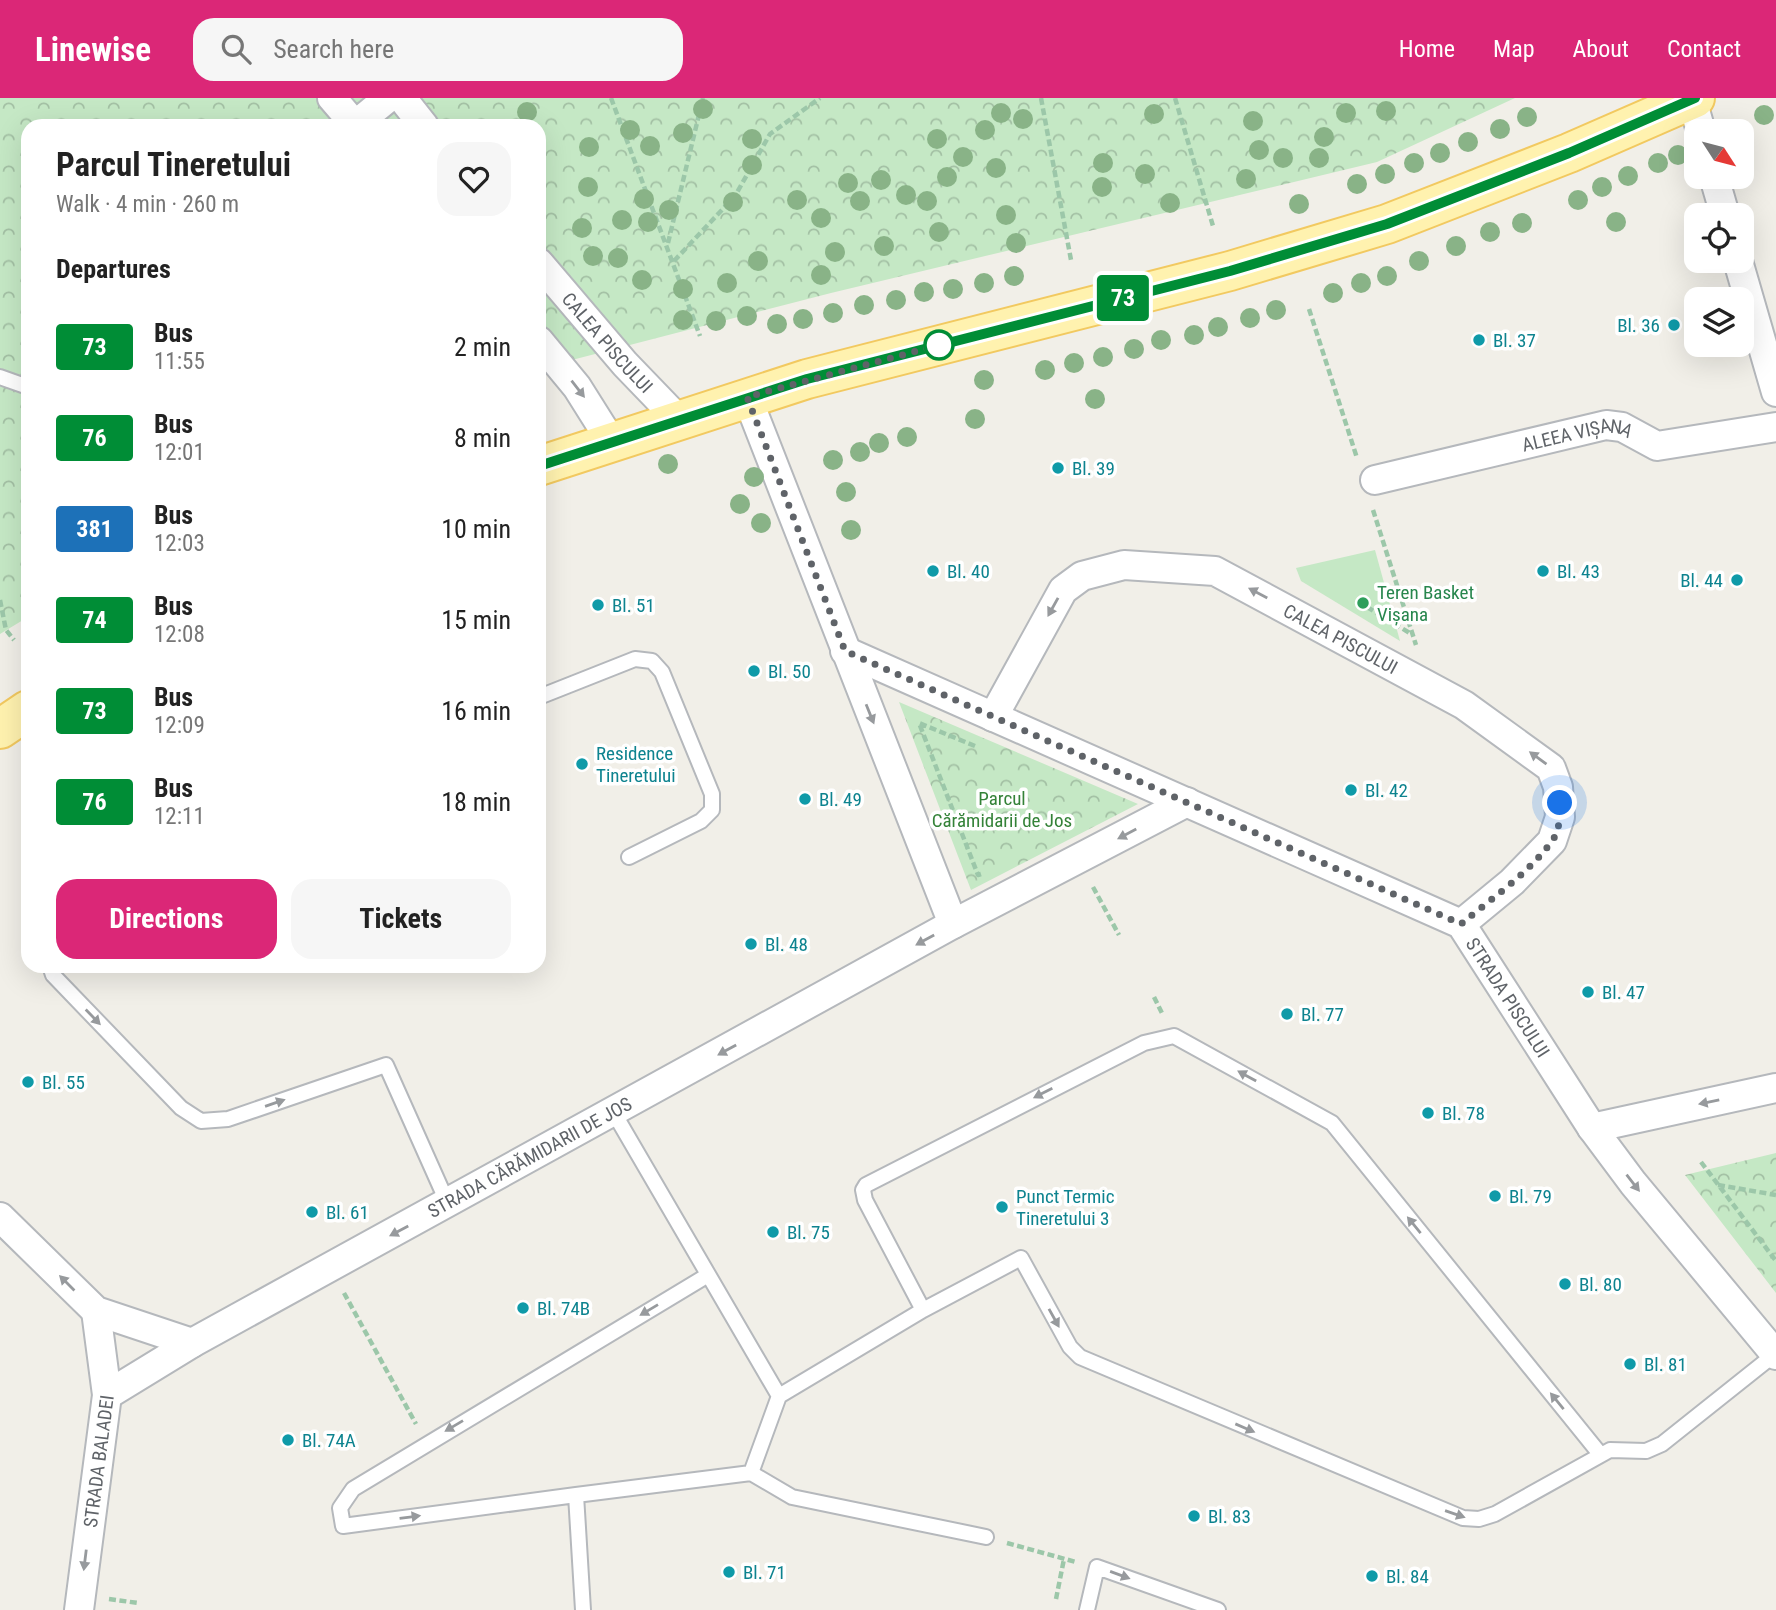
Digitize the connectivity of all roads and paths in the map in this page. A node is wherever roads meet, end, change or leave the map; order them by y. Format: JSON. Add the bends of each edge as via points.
{"nodes":[{"id":1,"x":332,"y":98,"type":"edge"},
{"id":2,"x":388,"y":98,"type":"edge"},
{"id":3,"x":402,"y":98,"type":"edge"},
{"id":4,"x":611,"y":98,"type":"edge"},
{"id":5,"x":703,"y":98,"type":"edge"},
{"id":6,"x":820,"y":98,"type":"edge"},
{"id":7,"x":1041,"y":98,"type":"edge"},
{"id":8,"x":1175,"y":98,"type":"edge"},
{"id":9,"x":1696,"y":110,"type":"edge"},
{"id":10,"x":349,"y":119,"type":"edge"},
{"id":11,"x":363,"y":119,"type":"edge"},
{"id":12,"x":418,"y":119,"type":"edge"},
{"id":13,"x":1213,"y":226,"type":"dead end"},
{"id":14,"x":668,"y":246,"type":"junction"},
{"id":15,"x":1071,"y":260,"type":"dead end"},
{"id":16,"x":674,"y":261,"type":"junction"},
{"id":17,"x":546,"y":271,"type":"edge"},
{"id":18,"x":1741,"y":273,"type":"edge"},
{"id":19,"x":700,"y":336,"type":"dead end"},
{"id":20,"x":546,"y":349,"type":"edge"},
{"id":21,"x":0,"y":377,"type":"edge"},
{"id":22,"x":21,"y":384,"type":"edge"},
{"id":23,"x":1776,"y":392,"type":"edge"},
{"id":24,"x":747,"y":397,"type":"junction"},
{"id":25,"x":678,"y":419,"type":"junction"},
{"id":26,"x":1776,"y":427,"type":"edge"},
{"id":27,"x":611,"y":441,"type":"junction"},
{"id":28,"x":546,"y":464,"type":"edge"},
{"id":29,"x":1375,"y":480,"type":"dead end"},
{"id":30,"x":0,"y":600,"type":"edge"},
{"id":31,"x":1367,"y":607,"type":"dead end"},
{"id":32,"x":1414,"y":635,"type":"dead end"},
{"id":33,"x":14,"y":640,"type":"dead end"},
{"id":34,"x":845,"y":651,"type":"junction"},
{"id":35,"x":546,"y":694,"type":"edge"},
{"id":36,"x":21,"y":715,"type":"edge"},
{"id":37,"x":993,"y":717,"type":"junction"},
{"id":38,"x":0,"y":729,"type":"edge"},
{"id":39,"x":982,"y":749,"type":"dead end"},
{"id":40,"x":1187,"y":802,"type":"junction"},
{"id":41,"x":629,"y":857,"type":"dead end"},
{"id":42,"x":1078,"y":860,"type":"junction"},
{"id":43,"x":990,"y":870,"type":"dead end"},
{"id":44,"x":953,"y":924,"type":"junction"},
{"id":45,"x":1461,"y":924,"type":"junction"},
{"id":46,"x":1119,"y":935,"type":"dead end"},
{"id":47,"x":52,"y":973,"type":"edge"},
{"id":48,"x":1776,"y":1088,"type":"edge"},
{"id":49,"x":614,"y":1113,"type":"junction"},
{"id":50,"x":1592,"y":1128,"type":"junction"},
{"id":51,"x":1700,"y":1163,"type":"dead end"},
{"id":52,"x":1718,"y":1185,"type":"junction"},
{"id":53,"x":1776,"y":1195,"type":"edge"},
{"id":54,"x":448,"y":1204,"type":"junction"},
{"id":55,"x":0,"y":1217,"type":"edge"},
{"id":56,"x":1776,"y":1261,"type":"edge"},
{"id":57,"x":330,"y":1268,"type":"junction"},
{"id":58,"x":708,"y":1275,"type":"junction"},
{"id":59,"x":923,"y":1310,"type":"junction"},
{"id":60,"x":96,"y":1311,"type":"junction"},
{"id":61,"x":192,"y":1343,"type":"junction"},
{"id":62,"x":1776,"y":1354,"type":"edge"},
{"id":63,"x":107,"y":1395,"type":"junction"},
{"id":64,"x":779,"y":1396,"type":"junction"},
{"id":65,"x":426,"y":1443,"type":"junction"},
{"id":66,"x":1600,"y":1454,"type":"junction"},
{"id":67,"x":751,"y":1473,"type":"junction"},
{"id":68,"x":576,"y":1495,"type":"junction"},
{"id":69,"x":986,"y":1537,"type":"joint"},
{"id":70,"x":1064,"y":1559,"type":"junction"},
{"id":71,"x":1097,"y":1567,"type":"junction"},
{"id":72,"x":1056,"y":1599,"type":"dead end"},
{"id":73,"x":138,"y":1602,"type":"dead end"},
{"id":74,"x":90,"y":1604,"type":"edge"},
{"id":75,"x":583,"y":1610,"type":"edge"},
{"id":76,"x":1087,"y":1610,"type":"edge"},
{"id":77,"x":1218,"y":1610,"type":"edge"}],
"edges":[{"from":1,"to":10,"type":"street"},
{"from":2,"to":11,"type":"street"},
{"from":3,"to":12,"type":"street"},
{"from":4,"to":14,"type":"path"},
{"from":5,"to":14,"type":"path"},
{"from":6,"to":16,"type":"path","via":[[771,134],[735,196]]},
{"from":7,"to":15,"type":"path"},
{"from":8,"to":13,"type":"path"},
{"from":9,"to":24,"type":"main road","via":[[1569,153],[1387,224],[1230,271]]},
{"from":14,"to":16,"type":"path"},
{"from":16,"to":19,"type":"path"},
{"from":17,"to":25,"type":"street","name":"CALEA PISCULUI"},
{"from":18,"to":23,"type":"street"},
{"from":20,"to":27,"type":"street","one_way":true,"via":[[578,387]]},
{"from":21,"to":22,"type":"lane"},
{"from":24,"to":25,"type":"main road"},
{"from":24,"to":34,"type":"street"},
{"from":25,"to":27,"type":"main road"},
{"from":26,"to":29,"type":"street","name":"ALEEA VIȘANA","via":[[1657,446],[1622,427],[1606,425]]},
{"from":27,"to":28,"type":"main road"},
{"from":30,"to":33,"type":"path","via":[[6,630]]},
{"from":31,"to":32,"type":"path"},
{"from":34,"to":37,"type":"street","name":"STRADA PISCULUI"},
{"from":34,"to":44,"type":"street","one_way":true},
{"from":35,"to":41,"type":"lane","via":[[635,659],[652,661],[662,672],[712,794],[712,810],[701,821]]},
{"from":36,"to":38,"type":"main road"},
{"from":37,"to":40,"type":"street","name":"STRADA PISCULUI"},
{"from":45,"to":37,"type":"street","name":"CALEA PISCULUI","one_way":true,"via":[[1552,841],[1560,817],[1551,768],[1464,705],[1215,570],[1124,565],[1071,582]]},
{"from":39,"to":43,"type":"path","via":[[919,723],[978,875]]},
{"from":40,"to":42,"type":"street","name":"STRADA CĂRĂMIDARII DE JOS","one_way":true},
{"from":40,"to":45,"type":"street","name":"STRADA PISCULUI"},
{"from":42,"to":44,"type":"street","name":"STRADA CĂRĂMIDARII DE JOS"},
{"from":42,"to":46,"type":"path"},
{"from":44,"to":49,"type":"street","name":"STRADA CĂRĂMIDARII DE JOS","one_way":true},
{"from":45,"to":50,"type":"street","name":"STRADA PISCULUI"},
{"from":47,"to":54,"type":"lane","one_way":true,"via":[[181,1108],[201,1121],[228,1119],[386,1065]]},
{"from":48,"to":50,"type":"street","one_way":true},
{"from":49,"to":54,"type":"street","name":"STRADA CĂRĂMIDARII DE JOS"},
{"from":49,"to":58,"type":"lane"},
{"from":50,"to":62,"type":"street","name":"STRADA PISCULUI","one_way":true},
{"from":51,"to":52,"type":"path"},
{"from":52,"to":53,"type":"path"},
{"from":52,"to":56,"type":"path"},
{"from":54,"to":57,"type":"street","name":"STRADA CĂRĂMIDARII DE JOS","one_way":true},
{"from":60,"to":55,"type":"street","one_way":true},
{"from":57,"to":61,"type":"street","name":"STRADA CĂRĂMIDARII DE JOS"},
{"from":57,"to":65,"type":"path"},
{"from":58,"to":64,"type":"lane"},
{"from":58,"to":65,"type":"lane","one_way":true},
{"from":59,"to":64,"type":"lane"},
{"from":59,"to":66,"type":"lane","one_way":true,"via":[[1021,1258],[1080,1357],[1463,1518],[1495,1514]]},
{"from":66,"to":59,"type":"lane","one_way":true,"via":[[1332,1123],[1174,1035],[1144,1043],[866,1185],[864,1200]]},
{"from":60,"to":61,"type":"street"},
{"from":60,"to":63,"type":"street","name":"STRADA BALADEI"},
{"from":61,"to":63,"type":"street","name":"STRADA CĂRĂMIDARII DE JOS"},
{"from":62,"to":66,"type":"lane","via":[[1662,1444],[1646,1451],[1618,1448]]},
{"from":63,"to":74,"type":"street","name":"STRADA BALADEI","one_way":true},
{"from":64,"to":67,"type":"lane"},
{"from":65,"to":68,"type":"lane","one_way":true,"via":[[348,1493],[340,1508],[343,1525]]},
{"from":67,"to":68,"type":"lane"},
{"from":67,"to":69,"type":"lane","via":[[792,1497]]},
{"from":68,"to":75,"type":"lane"},
{"from":69,"to":70,"type":"path"},
{"from":70,"to":71,"type":"path"},
{"from":70,"to":72,"type":"path"},
{"from":71,"to":76,"type":"lane"},
{"from":71,"to":77,"type":"lane","one_way":true},
{"from":73,"to":74,"type":"path"}]}
